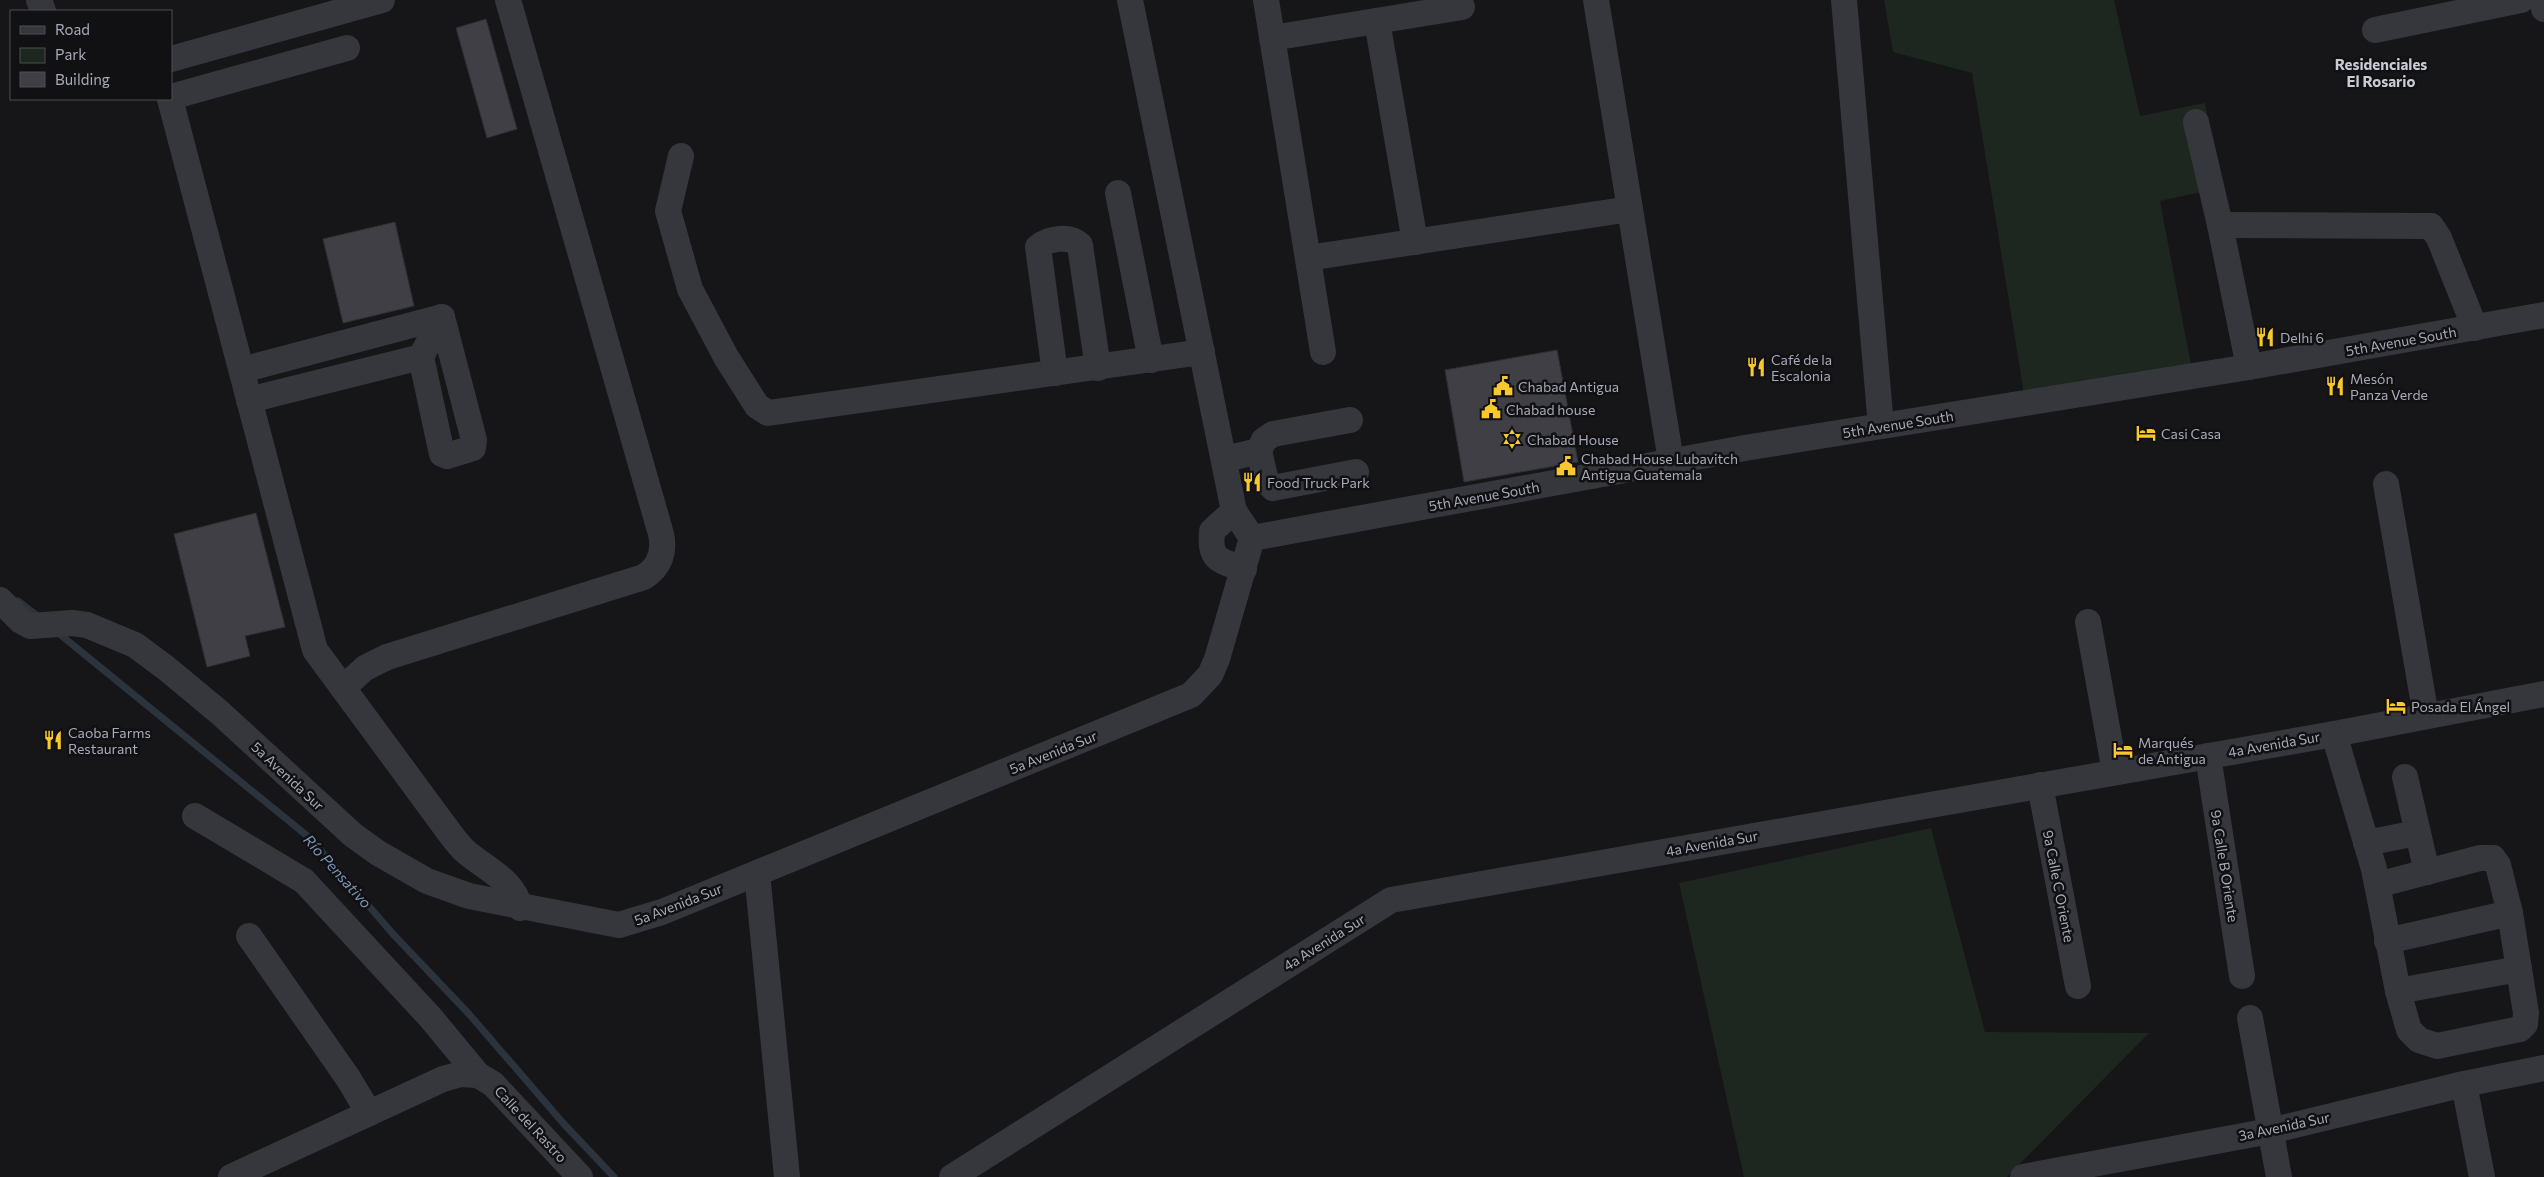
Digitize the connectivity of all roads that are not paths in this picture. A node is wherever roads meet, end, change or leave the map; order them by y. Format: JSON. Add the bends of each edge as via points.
{"nodes":[{"id":1,"x":382,"y":0,"type":"edge"},
{"id":2,"x":508,"y":0,"type":"edge"},
{"id":3,"x":1130,"y":0,"type":"edge"},
{"id":4,"x":1266,"y":0,"type":"edge"},
{"id":5,"x":1596,"y":0,"type":"edge"},
{"id":6,"x":1844,"y":0,"type":"edge"},
{"id":7,"x":2521,"y":0,"type":"edge"},
{"id":8,"x":2542,"y":0,"type":"edge"},
{"id":9,"x":1462,"y":7,"type":"dead end"},
{"id":10,"x":2544,"y":9,"type":"edge"},
{"id":11,"x":1377,"y":21,"type":"junction"},
{"id":12,"x":2375,"y":30,"type":"dead end"},
{"id":13,"x":1272,"y":38,"type":"junction"},
{"id":14,"x":347,"y":48,"type":"dead end"},
{"id":15,"x":172,"y":59,"type":"edge"},
{"id":16,"x":172,"y":98,"type":"edge"},
{"id":17,"x":172,"y":100,"type":"edge"},
{"id":18,"x":2196,"y":122,"type":"dead end"},
{"id":19,"x":681,"y":156,"type":"dead end"},
{"id":20,"x":1118,"y":193,"type":"dead end"},
{"id":21,"x":1630,"y":210,"type":"junction"},
{"id":22,"x":2220,"y":224,"type":"junction"},
{"id":23,"x":1415,"y":242,"type":"junction"},
{"id":24,"x":1308,"y":258,"type":"junction"},
{"id":25,"x":2544,"y":315,"type":"edge"},
{"id":26,"x":442,"y":317,"type":"junction"},
{"id":27,"x":2475,"y":328,"type":"junction"},
{"id":28,"x":1202,"y":352,"type":"junction"},
{"id":29,"x":1323,"y":352,"type":"dead end"},
{"id":30,"x":421,"y":357,"type":"junction"},
{"id":31,"x":1151,"y":360,"type":"junction"},
{"id":32,"x":2249,"y":367,"type":"junction"},
{"id":33,"x":1098,"y":368,"type":"junction"},
{"id":34,"x":242,"y":370,"type":"junction"},
{"id":35,"x":1055,"y":374,"type":"junction"},
{"id":36,"x":250,"y":400,"type":"junction"},
{"id":37,"x":1350,"y":420,"type":"dead end"},
{"id":38,"x":1881,"y":426,"type":"junction"},
{"id":39,"x":1259,"y":451,"type":"junction"},
{"id":40,"x":1225,"y":459,"type":"junction"},
{"id":41,"x":1671,"y":461,"type":"junction"},
{"id":42,"x":1356,"y":472,"type":"dead end"},
{"id":43,"x":2386,"y":484,"type":"dead end"},
{"id":44,"x":1234,"y":510,"type":"junction"},
{"id":45,"x":1252,"y":538,"type":"junction"},
{"id":46,"x":1244,"y":569,"type":"junction"},
{"id":47,"x":0,"y":600,"type":"edge"},
{"id":48,"x":2088,"y":622,"type":"dead end"},
{"id":49,"x":343,"y":688,"type":"junction"},
{"id":50,"x":2544,"y":694,"type":"edge"},
{"id":51,"x":2426,"y":716,"type":"junction"},
{"id":52,"x":2334,"y":734,"type":"junction"},
{"id":53,"x":2208,"y":756,"type":"junction"},
{"id":54,"x":2115,"y":772,"type":"junction"},
{"id":55,"x":2405,"y":777,"type":"dead end"},
{"id":56,"x":2040,"y":785,"type":"junction"},
{"id":57,"x":195,"y":816,"type":"dead end"},
{"id":58,"x":2417,"y":833,"type":"junction"},
{"id":59,"x":2366,"y":844,"type":"junction"},
{"id":60,"x":2427,"y":872,"type":"junction"},
{"id":61,"x":757,"y":874,"type":"junction"},
{"id":62,"x":2377,"y":885,"type":"junction"},
{"id":63,"x":520,"y":908,"type":"junction"},
{"id":64,"x":2510,"y":913,"type":"junction"},
{"id":65,"x":249,"y":936,"type":"dead end"},
{"id":66,"x":2387,"y":941,"type":"junction"},
{"id":67,"x":2519,"y":969,"type":"junction"},
{"id":68,"x":2242,"y":976,"type":"dead end"},
{"id":69,"x":2078,"y":986,"type":"dead end"},
{"id":70,"x":2398,"y":991,"type":"junction"},
{"id":71,"x":2250,"y":1018,"type":"dead end"},
{"id":72,"x":2544,"y":1068,"type":"edge"},
{"id":73,"x":478,"y":1075,"type":"junction"},
{"id":74,"x":2464,"y":1084,"type":"junction"},
{"id":75,"x":369,"y":1113,"type":"junction"},
{"id":76,"x":2270,"y":1130,"type":"junction"},
{"id":77,"x":231,"y":1177,"type":"edge"},
{"id":78,"x":580,"y":1177,"type":"edge"},
{"id":79,"x":787,"y":1177,"type":"edge"},
{"id":80,"x":952,"y":1177,"type":"edge"},
{"id":81,"x":2023,"y":1177,"type":"edge"},
{"id":82,"x":2279,"y":1177,"type":"edge"},
{"id":83,"x":2482,"y":1177,"type":"edge"}],
"edges":[{"from":1,"to":15,"type":"street"},
{"from":2,"to":49,"type":"street","via":[[661,534],[663,551],[656,566],[644,578],[387,657],[365,668]]},
{"from":3,"to":28,"type":"street"},
{"from":4,"to":13,"type":"street"},
{"from":5,"to":21,"type":"street"},
{"from":6,"to":38,"type":"street"},
{"from":7,"to":12,"type":"street"},
{"from":8,"to":10,"type":"street"},
{"from":9,"to":11,"type":"street"},
{"from":11,"to":13,"type":"street"},
{"from":11,"to":23,"type":"street"},
{"from":13,"to":24,"type":"street"},
{"from":14,"to":16,"type":"street"},
{"from":17,"to":34,"type":"street"},
{"from":18,"to":22,"type":"street"},
{"from":19,"to":35,"type":"street","via":[[668,211],[690,289],[732,365],[758,406],[768,414]]},
{"from":20,"to":31,"type":"street"},
{"from":21,"to":23,"type":"street"},
{"from":21,"to":41,"type":"street"},
{"from":22,"to":27,"type":"street","via":[[2431,226],[2439,238]]},
{"from":22,"to":32,"type":"street"},
{"from":23,"to":24,"type":"street"},
{"from":24,"to":29,"type":"street"},
{"from":25,"to":27,"type":"street","name":"5th Avenue South"},
{"from":26,"to":30,"type":"street"},
{"from":26,"to":30,"type":"street","via":[[474,440],[473,448],[468,451],[447,456],[442,454]]},
{"from":26,"to":34,"type":"street"},
{"from":27,"to":32,"type":"street","name":"5th Avenue South"},
{"from":28,"to":31,"type":"street"},
{"from":28,"to":40,"type":"street"},
{"from":30,"to":36,"type":"street"},
{"from":31,"to":33,"type":"street"},
{"from":32,"to":38,"type":"street","name":"5th Avenue South"},
{"from":33,"to":35,"type":"street"},
{"from":33,"to":35,"type":"street","via":[[1080,245],[1068,238],[1043,242],[1038,247]]},
{"from":34,"to":36,"type":"street"},
{"from":36,"to":49,"type":"street","via":[[315,650]]},
{"from":37,"to":39,"type":"street","via":[[1273,434],[1264,440]]},
{"from":38,"to":41,"type":"street","name":"5th Avenue South"},
{"from":39,"to":40,"type":"street"},
{"from":39,"to":42,"type":"street","via":[[1266,481],[1274,488]]},
{"from":40,"to":44,"type":"street"},
{"from":41,"to":45,"type":"street","name":"5th Avenue South"},
{"from":43,"to":51,"type":"street"},
{"from":44,"to":45,"type":"street"},
{"from":44,"to":46,"type":"street","via":[[1212,531],[1211,548],[1218,560]]},
{"from":45,"to":46,"type":"street","name":"5a Avenida Sur"},
{"from":46,"to":61,"type":"street","name":"5a Avenida Sur","via":[[1210,675],[1191,695]]},
{"from":47,"to":63,"type":"street","name":"5a Avenida Sur","via":[[30,626],[72,623],[104,630],[135,645],[219,712],[378,853],[427,881],[469,896]]},
{"from":48,"to":54,"type":"street"},
{"from":49,"to":63,"type":"street","via":[[450,834],[465,851],[508,884],[517,896]]},
{"from":50,"to":51,"type":"street","name":"4a Avenida Sur"},
{"from":51,"to":52,"type":"street","name":"4a Avenida Sur"},
{"from":52,"to":53,"type":"street","name":"4a Avenida Sur"},
{"from":52,"to":59,"type":"street"},
{"from":53,"to":54,"type":"street","name":"4a Avenida Sur"},
{"from":53,"to":68,"type":"street","name":"9a Calle B Oriente"},
{"from":54,"to":56,"type":"street","name":"4a Avenida Sur"},
{"from":55,"to":58,"type":"street"},
{"from":56,"to":69,"type":"street","name":"9a Calle C Oriente"},
{"from":56,"to":80,"type":"street","name":"4a Avenida Sur","via":[[1391,900]]},
{"from":57,"to":73,"type":"street","name":"Calle del Rastro","via":[[304,881],[430,1017]]},
{"from":58,"to":59,"type":"street"},
{"from":58,"to":60,"type":"street"},
{"from":59,"to":62,"type":"street"},
{"from":60,"to":62,"type":"street"},
{"from":60,"to":64,"type":"street","via":[[2480,858],[2493,858],[2498,865]]},
{"from":61,"to":63,"type":"street","name":"5a Avenida Sur","via":[[662,912],[619,925]]},
{"from":61,"to":79,"type":"street"},
{"from":62,"to":66,"type":"street"},
{"from":64,"to":66,"type":"street"},
{"from":64,"to":67,"type":"street"},
{"from":65,"to":75,"type":"street"},
{"from":66,"to":70,"type":"street"},
{"from":67,"to":70,"type":"street"},
{"from":67,"to":70,"type":"street","via":[[2526,1013],[2525,1024],[2520,1029],[2437,1046],[2419,1040],[2409,1030]]},
{"from":71,"to":76,"type":"street"},
{"from":72,"to":74,"type":"street","name":"3a Avenida Sur"},
{"from":73,"to":75,"type":"street","via":[[461,1074],[442,1079]]},
{"from":73,"to":78,"type":"street","name":"Calle del Rastro","via":[[493,1084]]},
{"from":74,"to":76,"type":"street","name":"3a Avenida Sur"},
{"from":74,"to":83,"type":"street"},
{"from":75,"to":77,"type":"street"},
{"from":76,"to":81,"type":"street","name":"3a Avenida Sur"},
{"from":76,"to":82,"type":"street"}]}
